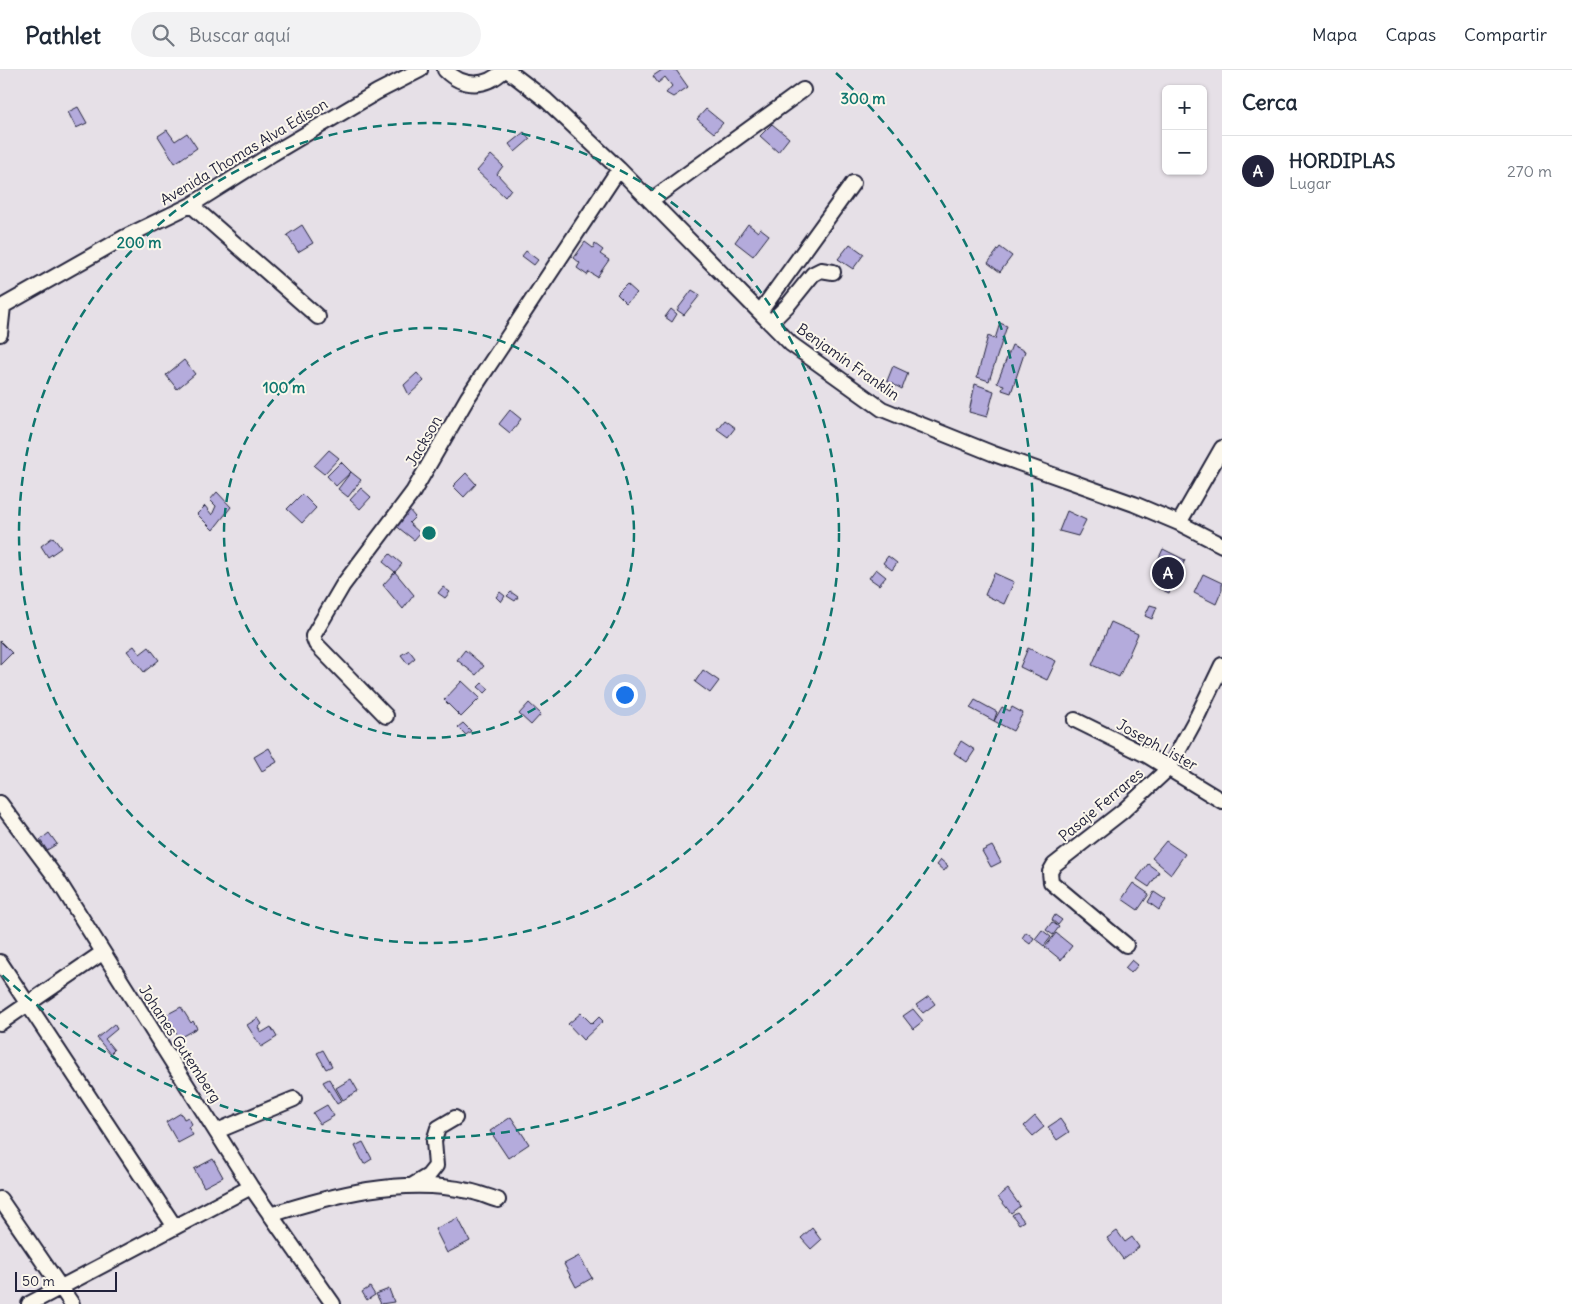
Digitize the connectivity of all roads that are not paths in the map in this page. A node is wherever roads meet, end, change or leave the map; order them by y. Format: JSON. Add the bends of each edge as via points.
{"nodes":[{"id":1,"x":420,"y":70,"type":"edge"},
{"id":2,"x":444,"y":70,"type":"edge"},
{"id":3,"x":506,"y":70,"type":"edge"},
{"id":4,"x":803,"y":90,"type":"dead end"},
{"id":5,"x":619,"y":169,"type":"junction"},
{"id":6,"x":853,"y":183,"type":"dead end"},
{"id":7,"x":650,"y":201,"type":"junction"},
{"id":8,"x":191,"y":205,"type":"junction"},
{"id":9,"x":834,"y":272,"type":"dead end"},
{"id":10,"x":1,"y":305,"type":"edge"},
{"id":11,"x":760,"y":312,"type":"junction"},
{"id":12,"x":318,"y":317,"type":"dead end"},
{"id":13,"x":770,"y":323,"type":"junction"},
{"id":14,"x":0,"y":334,"type":"edge"},
{"id":15,"x":1222,"y":448,"type":"edge"},
{"id":16,"x":1178,"y":523,"type":"junction"},
{"id":17,"x":1222,"y":544,"type":"edge"},
{"id":18,"x":1222,"y":665,"type":"edge"},
{"id":19,"x":386,"y":716,"type":"dead end"},
{"id":20,"x":1075,"y":720,"type":"dead end"},
{"id":21,"x":1168,"y":768,"type":"junction"},
{"id":22,"x":1222,"y":801,"type":"edge"},
{"id":23,"x":0,"y":803,"type":"edge"},
{"id":24,"x":1126,"y":945,"type":"dead end"},
{"id":25,"x":102,"y":952,"type":"junction"},
{"id":26,"x":0,"y":962,"type":"edge"},
{"id":27,"x":27,"y":1004,"type":"junction"},
{"id":28,"x":0,"y":1023,"type":"edge"},
{"id":29,"x":294,"y":1099,"type":"dead end"},
{"id":30,"x":455,"y":1118,"type":"dead end"},
{"id":31,"x":216,"y":1131,"type":"junction"},
{"id":32,"x":410,"y":1186,"type":"junction"},
{"id":33,"x":250,"y":1188,"type":"junction"},
{"id":34,"x":0,"y":1198,"type":"edge"},
{"id":35,"x":498,"y":1200,"type":"dead end"},
{"id":36,"x":270,"y":1215,"type":"junction"},
{"id":37,"x":175,"y":1227,"type":"junction"},
{"id":38,"x":61,"y":1287,"type":"junction"},
{"id":39,"x":29,"y":1304,"type":"edge"},
{"id":40,"x":72,"y":1304,"type":"edge"},
{"id":41,"x":332,"y":1304,"type":"edge"}],
"edges":[{"from":1,"to":8,"type":"street","name":"Avenida Thomas Alva Edison","via":[[377,92]]},
{"from":2,"to":3,"type":"street","via":[[460,82],[470,84],[490,81]]},
{"from":3,"to":5,"type":"street","name":"Benjamín Franklin","via":[[546,100]]},
{"from":4,"to":7,"type":"street"},
{"from":5,"to":7,"type":"street","name":"Benjamín Franklin"},
{"from":5,"to":19,"type":"street","name":"Jackson","via":[[468,397],[413,492],[343,585],[313,636],[316,644]]},
{"from":6,"to":11,"type":"street"},
{"from":7,"to":11,"type":"street","name":"Benjamín Franklin"},
{"from":8,"to":10,"type":"street","name":"Avenida Thomas Alva Edison"},
{"from":8,"to":12,"type":"street"},
{"from":9,"to":13,"type":"street","via":[[821,270],[812,274]]},
{"from":10,"to":14,"type":"street","name":"Avenida Thomas Alva Edison"},
{"from":11,"to":13,"type":"street","name":"Benjamín Franklin"},
{"from":13,"to":16,"type":"street","name":"Benjamín Franklin","via":[[791,344],[882,409]]},
{"from":15,"to":16,"type":"street"},
{"from":16,"to":17,"type":"street","name":"Benjamín Franklin"},
{"from":18,"to":21,"type":"street","name":"Pasaje Ferrares"},
{"from":20,"to":21,"type":"street","name":"Joseph Lister"},
{"from":21,"to":22,"type":"street","name":"Joseph Lister"},
{"from":21,"to":24,"type":"street","name":"Pasaje Ferrares","via":[[1123,812],[1054,864],[1050,872],[1051,882]]},
{"from":23,"to":25,"type":"street","name":"Johanes Gutemberg","via":[[57,879]]},
{"from":25,"to":27,"type":"street"},
{"from":25,"to":31,"type":"street","name":"Johanes Gutemberg"},
{"from":26,"to":27,"type":"street"},
{"from":27,"to":28,"type":"street"},
{"from":27,"to":37,"type":"street"},
{"from":29,"to":31,"type":"street"},
{"from":30,"to":32,"type":"street","via":[[438,1128],[434,1141],[436,1166],[428,1176]]},
{"from":31,"to":33,"type":"street","name":"Johanes Gutemberg"},
{"from":32,"to":35,"type":"street","via":[[469,1191]]},
{"from":32,"to":36,"type":"street","via":[[384,1187],[318,1200]]},
{"from":33,"to":36,"type":"street","name":"Johanes Gutemberg"},
{"from":33,"to":37,"type":"street"},
{"from":34,"to":38,"type":"street"},
{"from":36,"to":41,"type":"street","name":"Johanes Gutemberg"},
{"from":37,"to":38,"type":"street"},
{"from":38,"to":39,"type":"street"},
{"from":38,"to":40,"type":"street"}]}
